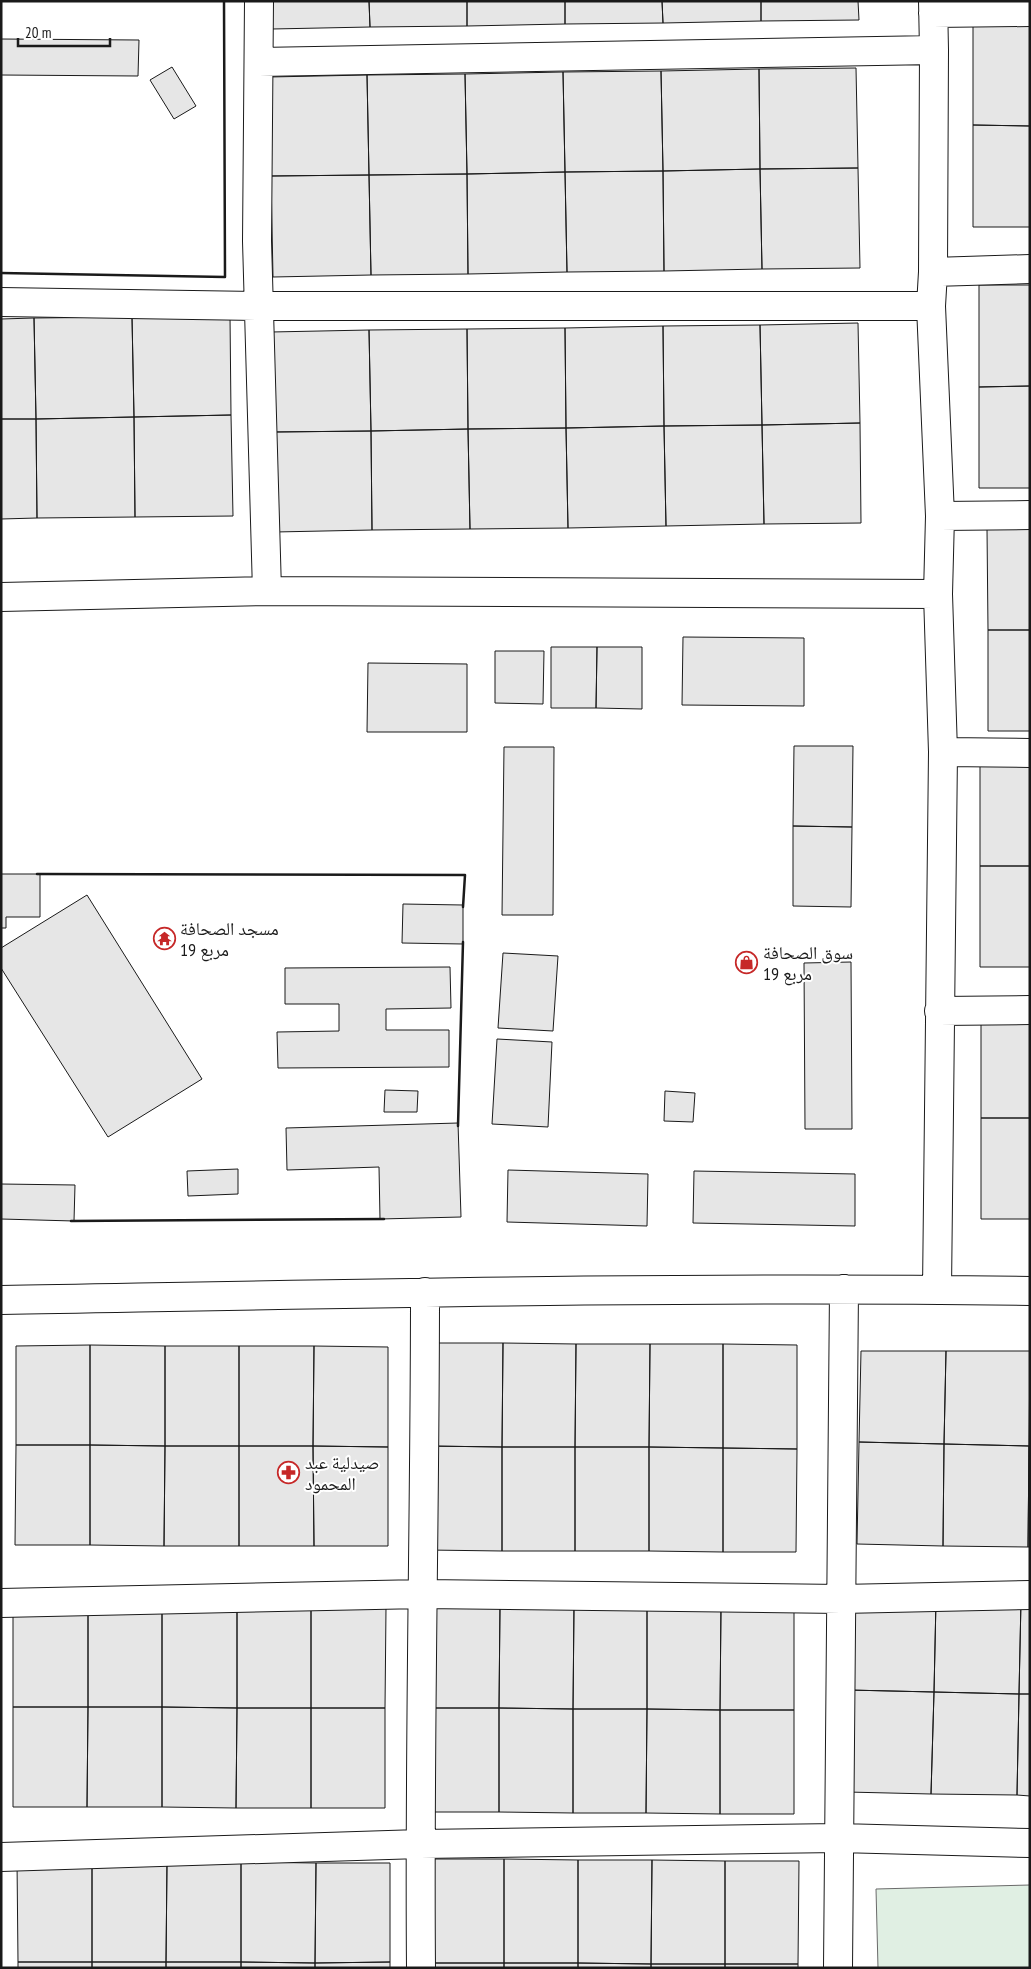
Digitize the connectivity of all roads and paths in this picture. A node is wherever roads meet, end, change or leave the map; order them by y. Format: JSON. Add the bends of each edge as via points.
{"nodes":[{"id":1,"x":259,"y":1,"type":"edge"},
{"id":2,"x":933,"y":7,"type":"edge"},
{"id":3,"x":1030,"y":12,"type":"edge"},
{"id":4,"x":934,"y":50,"type":"junction"},
{"id":5,"x":259,"y":62,"type":"junction"},
{"id":6,"x":1030,"y":270,"type":"edge"},
{"id":7,"x":933,"y":272,"type":"junction"},
{"id":8,"x":1,"y":302,"type":"edge"},
{"id":9,"x":260,"y":306,"type":"junction"},
{"id":10,"x":930,"y":306,"type":"junction"},
{"id":11,"x":1030,"y":515,"type":"edge"},
{"id":12,"x":940,"y":516,"type":"junction"},
{"id":13,"x":267,"y":591,"type":"junction"},
{"id":14,"x":938,"y":594,"type":"junction"},
{"id":15,"x":1,"y":597,"type":"edge"},
{"id":16,"x":943,"y":752,"type":"junction"},
{"id":17,"x":1030,"y":753,"type":"edge"},
{"id":18,"x":1030,"y":1010,"type":"edge"},
{"id":19,"x":939,"y":1011,"type":"junction"},
{"id":20,"x":844,"y":1289,"type":"junction"},
{"id":21,"x":937,"y":1290,"type":"junction"},
{"id":22,"x":1030,"y":1291,"type":"edge"},
{"id":23,"x":425,"y":1292,"type":"junction"},
{"id":24,"x":1,"y":1300,"type":"edge"},
{"id":25,"x":423,"y":1594,"type":"junction"},
{"id":26,"x":1030,"y":1595,"type":"edge"},
{"id":27,"x":841,"y":1598,"type":"junction"},
{"id":28,"x":1,"y":1603,"type":"edge"},
{"id":29,"x":839,"y":1838,"type":"junction"},
{"id":30,"x":1030,"y":1843,"type":"edge"},
{"id":31,"x":420,"y":1844,"type":"junction"},
{"id":32,"x":1,"y":1857,"type":"edge"},
{"id":33,"x":422,"y":1968,"type":"edge"},
{"id":34,"x":838,"y":1968,"type":"edge"}],
"edges":[{"from":1,"to":5,"type":"street"},
{"from":2,"to":3,"type":"street"},
{"from":2,"to":4,"type":"street"},
{"from":4,"to":5,"type":"street"},
{"from":4,"to":7,"type":"street"},
{"from":5,"to":9,"type":"street"},
{"from":6,"to":7,"type":"street"},
{"from":7,"to":10,"type":"street"},
{"from":8,"to":9,"type":"street"},
{"from":9,"to":10,"type":"street"},
{"from":9,"to":13,"type":"street"},
{"from":10,"to":12,"type":"street"},
{"from":11,"to":12,"type":"street"},
{"from":12,"to":14,"type":"street"},
{"from":13,"to":14,"type":"street"},
{"from":13,"to":15,"type":"street"},
{"from":14,"to":16,"type":"street"},
{"from":16,"to":17,"type":"street"},
{"from":16,"to":19,"type":"street"},
{"from":18,"to":19,"type":"street"},
{"from":19,"to":21,"type":"street"},
{"from":20,"to":21,"type":"street"},
{"from":20,"to":23,"type":"street"},
{"from":20,"to":27,"type":"street"},
{"from":21,"to":22,"type":"street"},
{"from":23,"to":24,"type":"street"},
{"from":23,"to":25,"type":"street"},
{"from":25,"to":27,"type":"street"},
{"from":25,"to":28,"type":"street"},
{"from":25,"to":31,"type":"street"},
{"from":26,"to":27,"type":"street"},
{"from":27,"to":29,"type":"street"},
{"from":29,"to":30,"type":"street"},
{"from":29,"to":31,"type":"street"},
{"from":29,"to":34,"type":"street"},
{"from":31,"to":32,"type":"street"},
{"from":31,"to":33,"type":"street"}]}
